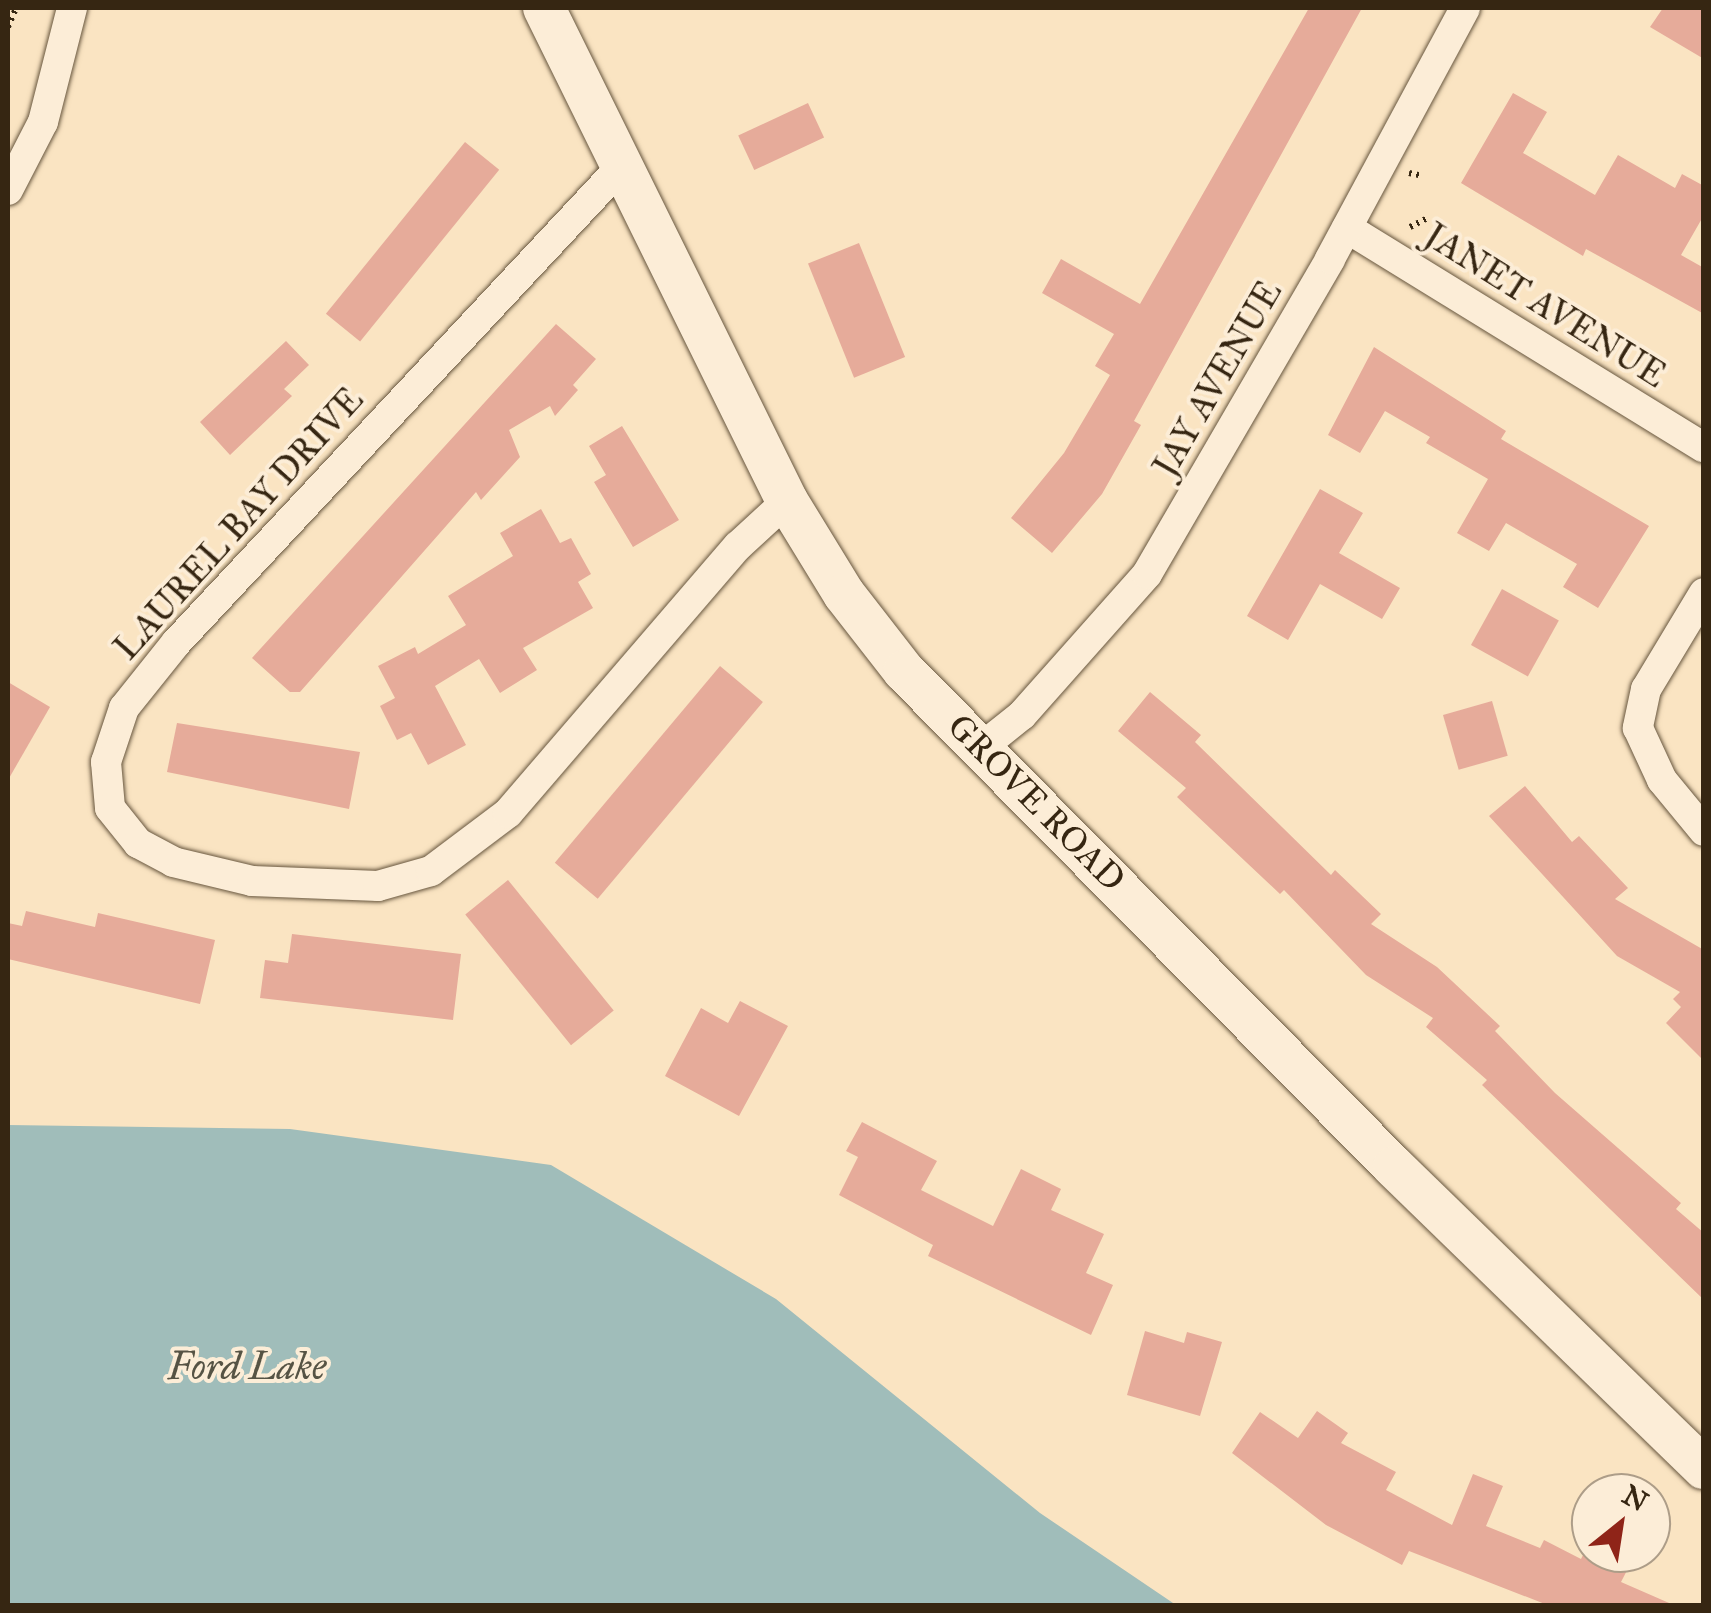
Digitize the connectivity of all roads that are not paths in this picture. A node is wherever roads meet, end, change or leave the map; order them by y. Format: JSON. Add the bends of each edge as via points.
{"nodes":[{"id":1,"x":72,"y":8,"type":"edge"},
{"id":2,"x":544,"y":8,"type":"edge"},
{"id":3,"x":1465,"y":8,"type":"edge"},
{"id":4,"x":620,"y":168,"type":"junction"},
{"id":5,"x":8,"y":190,"type":"edge"},
{"id":6,"x":1347,"y":228,"type":"junction"},
{"id":7,"x":1704,"y":448,"type":"edge"},
{"id":8,"x":787,"y":501,"type":"junction"},
{"id":9,"x":1704,"y":593,"type":"edge"},
{"id":10,"x":982,"y":747,"type":"junction"},
{"id":11,"x":1704,"y":831,"type":"edge"},
{"id":12,"x":1704,"y":1468,"type":"edge"}],
"edges":[{"from":1,"to":5,"type":"street","via":[[43,122]]},
{"from":2,"to":4,"type":"main road","name":"GROVE ROAD"},
{"from":3,"to":6,"type":"street","name":"JAY AVENUE"},
{"from":4,"to":8,"type":"main road","name":"GROVE ROAD"},
{"from":4,"to":8,"type":"street","name":"LAUREL BAY DRIVE","via":[[124,708],[106,762],[110,808],[138,843],[173,862],[252,881],[378,886],[430,871],[508,813],[738,546]]},
{"from":6,"to":7,"type":"street","name":"JANET AVENUE"},
{"from":6,"to":10,"type":"street","name":"JAY AVENUE","via":[[1147,574],[1022,715]]},
{"from":8,"to":10,"type":"main road","name":"GROVE ROAD","via":[[844,594],[904,671]]},
{"from":9,"to":11,"type":"street","via":[[1646,688],[1638,728],[1662,780]]},
{"from":10,"to":12,"type":"main road","name":"GROVE ROAD","via":[[1394,1167]]}]}
